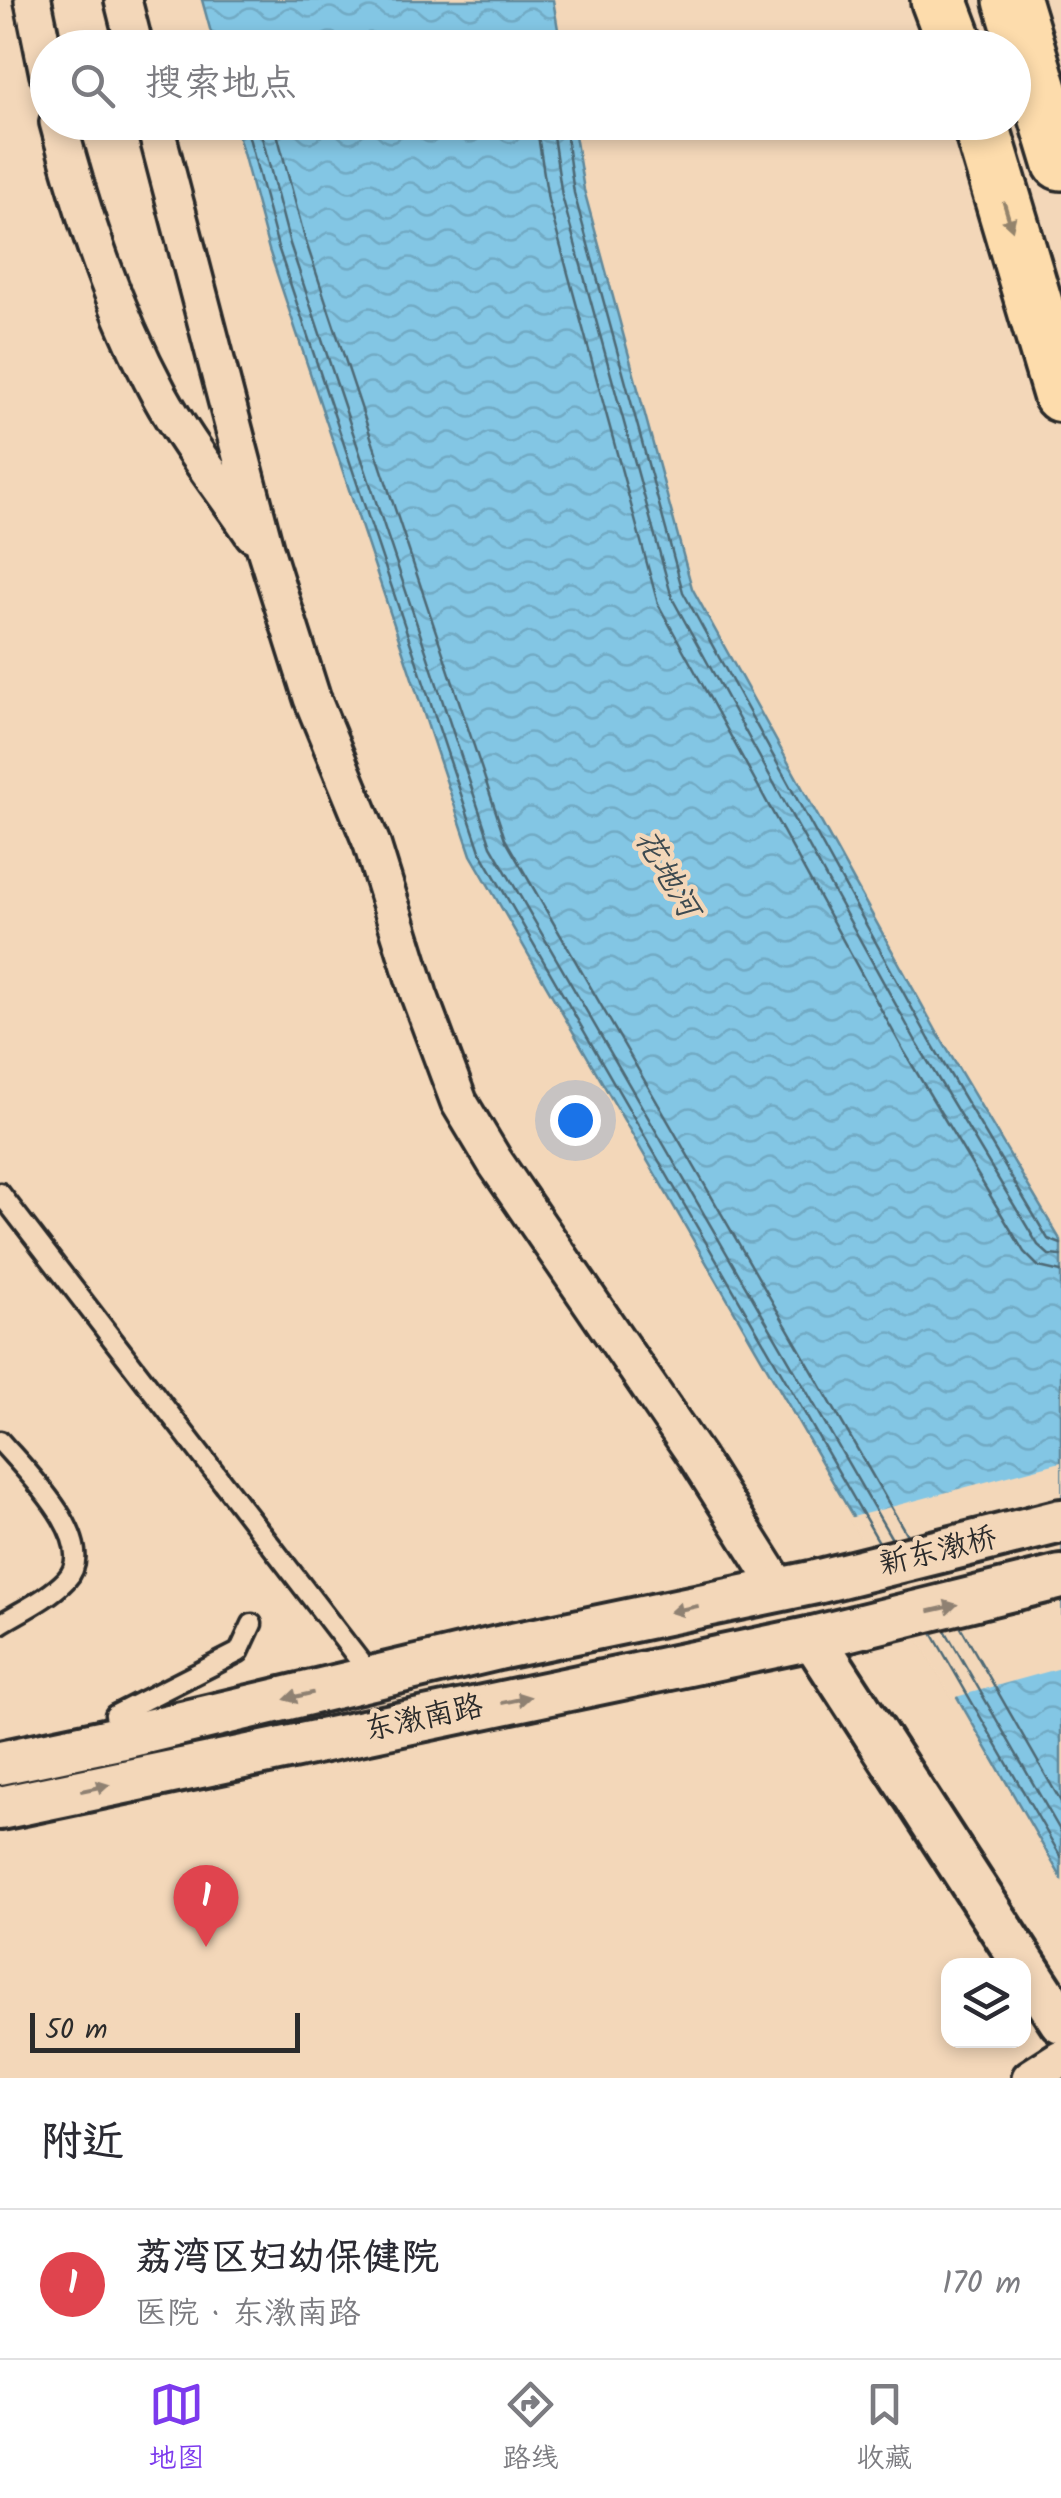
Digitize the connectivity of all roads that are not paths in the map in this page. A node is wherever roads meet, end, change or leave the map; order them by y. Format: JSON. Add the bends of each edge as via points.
{"nodes":[{"id":1,"x":33,"y":0,"type":"edge"},
{"id":2,"x":123,"y":0,"type":"edge"},
{"id":3,"x":939,"y":0,"type":"edge"},
{"id":4,"x":1012,"y":0,"type":"edge"},
{"id":5,"x":39,"y":30,"type":"edge"},
{"id":6,"x":130,"y":30,"type":"edge"},
{"id":7,"x":950,"y":30,"type":"edge"},
{"id":8,"x":1020,"y":30,"type":"edge"},
{"id":9,"x":1031,"y":68,"type":"edge"},
{"id":10,"x":63,"y":140,"type":"edge"},
{"id":11,"x":159,"y":140,"type":"edge"},
{"id":12,"x":985,"y":140,"type":"edge"},
{"id":13,"x":1061,"y":162,"type":"edge"},
{"id":14,"x":1061,"y":394,"type":"edge"},
{"id":15,"x":266,"y":552,"type":"junction"},
{"id":16,"x":0,"y":1194,"type":"edge"},
{"id":17,"x":0,"y":1441,"type":"edge"},
{"id":18,"x":1061,"y":1521,"type":"edge"},
{"id":19,"x":1061,"y":1577,"type":"edge"},
{"id":20,"x":798,"y":1585,"type":"junction"},
{"id":21,"x":0,"y":1624,"type":"edge"},
{"id":22,"x":252,"y":1624,"type":"dead end"},
{"id":23,"x":830,"y":1633,"type":"junction"},
{"id":24,"x":373,"y":1678,"type":"junction"},
{"id":25,"x":119,"y":1738,"type":"junction"},
{"id":26,"x":0,"y":1763,"type":"edge"},
{"id":27,"x":0,"y":1808,"type":"edge"},
{"id":28,"x":1061,"y":2021,"type":"edge"},
{"id":29,"x":1061,"y":2058,"type":"edge"},
{"id":30,"x":1032,"y":2078,"type":"edge"}],
"edges":[{"from":1,"to":5,"type":"street"},
{"from":2,"to":6,"type":"street"},
{"from":3,"to":7,"type":"main road"},
{"from":4,"to":8,"type":"main road"},
{"from":9,"to":13,"type":"main road"},
{"from":10,"to":15,"type":"street","via":[[117,308],[161,397]]},
{"from":11,"to":15,"type":"street"},
{"from":12,"to":14,"type":"main road","one_way":true},
{"from":15,"to":20,"type":"street","via":[[459,1102],[696,1456]]},
{"from":16,"to":24,"type":"lane"},
{"from":17,"to":21,"type":"lane","via":[[62,1513],[74,1563],[68,1579]]},
{"from":18,"to":20,"type":"street","name":"新东漖桥"},
{"from":23,"to":19,"type":"street","name":"新东漖桥","one_way":true},
{"from":20,"to":24,"type":"street","name":"东漖南路","one_way":true},
{"from":22,"to":25,"type":"lane","via":[[239,1652],[115,1715]]},
{"from":27,"to":23,"type":"street","name":"东漖南路","one_way":true},
{"from":23,"to":28,"type":"street"},
{"from":24,"to":25,"type":"street","name":"东漖南路","one_way":true},
{"from":25,"to":26,"type":"street","name":"东漖南路"},
{"from":29,"to":30,"type":"street"}]}
